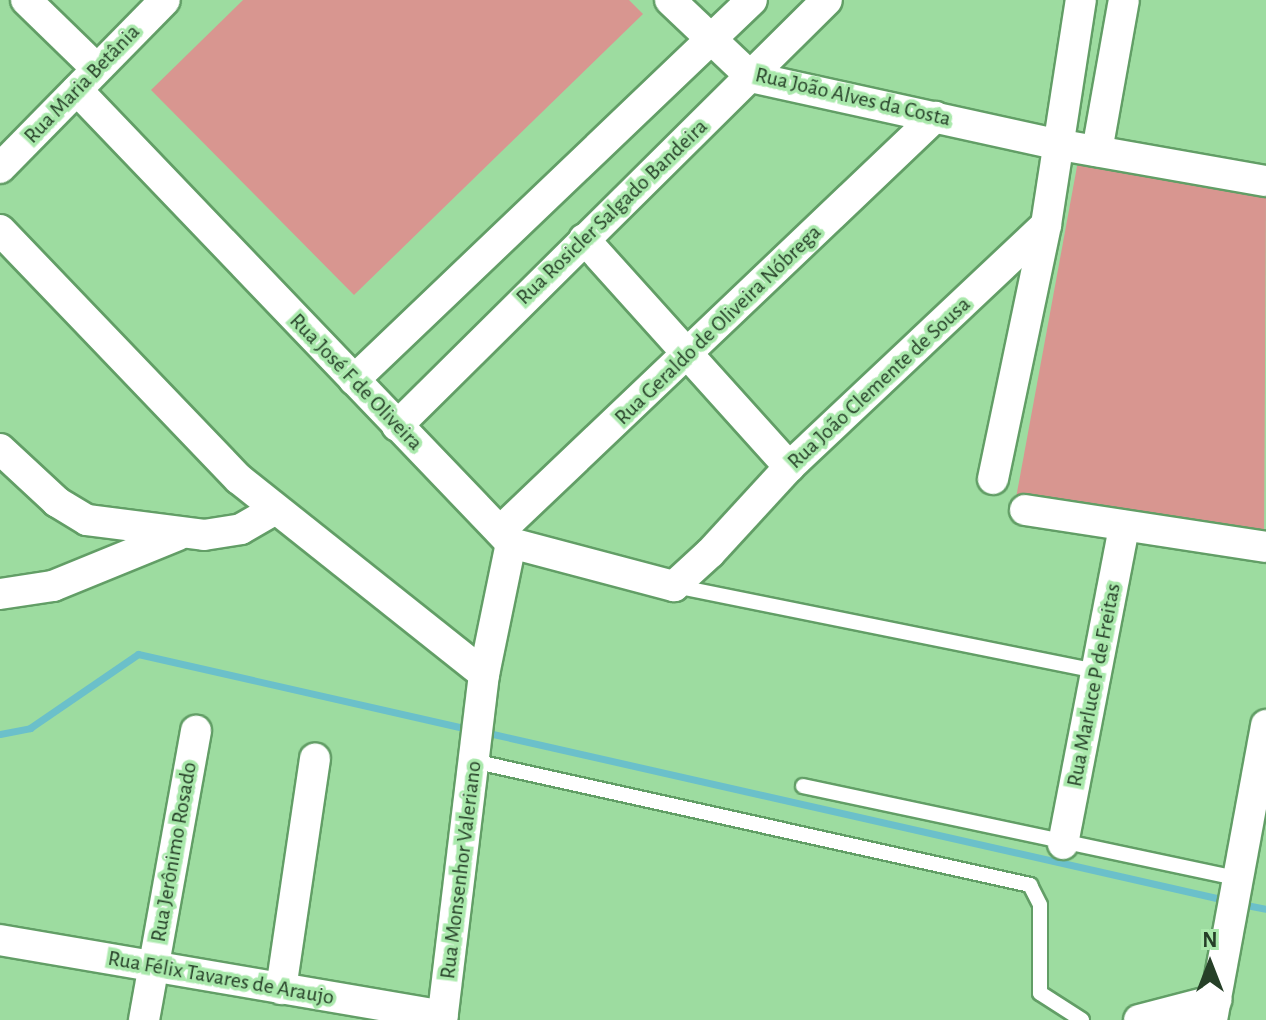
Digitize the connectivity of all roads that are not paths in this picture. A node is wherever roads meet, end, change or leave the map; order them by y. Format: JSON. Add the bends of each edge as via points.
{"nodes":[{"id":1,"x":26,"y":0,"type":"edge"},
{"id":2,"x":165,"y":0,"type":"edge"},
{"id":3,"x":670,"y":0,"type":"edge"},
{"id":4,"x":752,"y":0,"type":"edge"},
{"id":5,"x":827,"y":0,"type":"edge"},
{"id":6,"x":1081,"y":0,"type":"edge"},
{"id":7,"x":1124,"y":0,"type":"edge"},
{"id":8,"x":711,"y":43,"type":"junction"},
{"id":9,"x":751,"y":77,"type":"junction"},
{"id":10,"x":86,"y":79,"type":"junction"},
{"id":11,"x":935,"y":117,"type":"junction"},
{"id":12,"x":1061,"y":145,"type":"junction"},
{"id":13,"x":1097,"y":151,"type":"junction"},
{"id":14,"x":0,"y":168,"type":"edge"},
{"id":15,"x":1266,"y":181,"type":"edge"},
{"id":16,"x":1046,"y":225,"type":"junction"},
{"id":17,"x":0,"y":230,"type":"edge"},
{"id":18,"x":584,"y":239,"type":"junction"},
{"id":19,"x":686,"y":356,"type":"junction"},
{"id":20,"x":354,"y":380,"type":"junction"},
{"id":21,"x":397,"y":426,"type":"junction"},
{"id":22,"x":0,"y":449,"type":"edge"},
{"id":23,"x":789,"y":467,"type":"junction"},
{"id":24,"x":993,"y":479,"type":"dead end"},
{"id":25,"x":275,"y":509,"type":"junction"},
{"id":26,"x":1025,"y":510,"type":"dead end"},
{"id":27,"x":1124,"y":526,"type":"junction"},
{"id":28,"x":178,"y":535,"type":"junction"},
{"id":29,"x":506,"y":537,"type":"junction"},
{"id":30,"x":1266,"y":547,"type":"edge"},
{"id":31,"x":674,"y":586,"type":"junction"},
{"id":32,"x":0,"y":594,"type":"edge"},
{"id":33,"x":1099,"y":671,"type":"junction"},
{"id":34,"x":484,"y":674,"type":"junction"},
{"id":35,"x":1266,"y":725,"type":"edge"},
{"id":36,"x":196,"y":731,"type":"dead end"},
{"id":37,"x":474,"y":756,"type":"junction"},
{"id":38,"x":315,"y":758,"type":"dead end"},
{"id":39,"x":803,"y":786,"type":"dead end"},
{"id":40,"x":1063,"y":844,"type":"junction"},
{"id":41,"x":1237,"y":893,"type":"junction"},
{"id":42,"x":0,"y":940,"type":"edge"},
{"id":43,"x":153,"y":967,"type":"junction"},
{"id":44,"x":281,"y":989,"type":"junction"},
{"id":45,"x":1214,"y":1010,"type":"edge"},
{"id":46,"x":443,"y":1018,"type":"edge"},
{"id":47,"x":144,"y":1020,"type":"edge"},
{"id":48,"x":1082,"y":1020,"type":"edge"},
{"id":49,"x":1139,"y":1020,"type":"edge"}],
"edges":[{"from":1,"to":10,"type":"street","name":"Rua José F de Oliveira"},
{"from":2,"to":10,"type":"street","name":"Rua Maria Betânia"},
{"from":3,"to":8,"type":"street","name":"Rua João Alves da Costa"},
{"from":4,"to":8,"type":"street"},
{"from":5,"to":9,"type":"street","name":"Rua Rosicler Salgado Bandeira"},
{"from":6,"to":12,"type":"street"},
{"from":7,"to":13,"type":"street"},
{"from":8,"to":9,"type":"street","name":"Rua João Alves da Costa"},
{"from":8,"to":20,"type":"street"},
{"from":9,"to":11,"type":"street","name":"Rua João Alves da Costa"},
{"from":9,"to":18,"type":"street","name":"Rua Rosicler Salgado Bandeira"},
{"from":10,"to":14,"type":"street","name":"Rua Maria Betânia"},
{"from":10,"to":20,"type":"street","name":"Rua José F de Oliveira"},
{"from":11,"to":12,"type":"street","name":"Rua João Alves da Costa"},
{"from":11,"to":19,"type":"street","name":"Rua Geraldo de Oliveira Nóbrega"},
{"from":12,"to":13,"type":"street","name":"Rua João Alves da Costa"},
{"from":12,"to":16,"type":"street"},
{"from":13,"to":15,"type":"street","name":"Rua João Alves da Costa"},
{"from":16,"to":23,"type":"street","name":"Rua João Clemente de Sousa"},
{"from":16,"to":24,"type":"street"},
{"from":17,"to":25,"type":"street","via":[[239,479]]},
{"from":18,"to":19,"type":"street"},
{"from":18,"to":21,"type":"street","name":"Rua Rosicler Salgado Bandeira"},
{"from":19,"to":23,"type":"street"},
{"from":19,"to":29,"type":"street","name":"Rua Geraldo de Oliveira Nóbrega"},
{"from":20,"to":21,"type":"street","name":"Rua José F de Oliveira"},
{"from":21,"to":29,"type":"street","name":"Rua José F de Oliveira"},
{"from":22,"to":28,"type":"street","via":[[57,502],[87,520]]},
{"from":23,"to":31,"type":"street","name":"Rua João Clemente de Sousa"},
{"from":25,"to":28,"type":"street","via":[[241,529]]},
{"from":25,"to":34,"type":"street"},
{"from":26,"to":27,"type":"street"},
{"from":27,"to":30,"type":"street"},
{"from":27,"to":33,"type":"street","name":"Rua Marluce P de Freitas"},
{"from":28,"to":32,"type":"street","via":[[53,586]]},
{"from":29,"to":31,"type":"street"},
{"from":29,"to":34,"type":"street"},
{"from":31,"to":33,"type":"lane"},
{"from":33,"to":40,"type":"street","name":"Rua Marluce P de Freitas"},
{"from":34,"to":37,"type":"street","name":"Rua Monsenhor Valeriano"},
{"from":35,"to":41,"type":"street"},
{"from":36,"to":43,"type":"street","name":"Rua Jerônimo Rosado"},
{"from":37,"to":46,"type":"street","name":"Rua Monsenhor Valeriano"},
{"from":37,"to":48,"type":"lane","via":[[1030,885],[1040,905],[1040,993]]},
{"from":38,"to":44,"type":"street"},
{"from":39,"to":40,"type":"lane"},
{"from":40,"to":41,"type":"lane"},
{"from":41,"to":45,"type":"street"},
{"from":42,"to":43,"type":"street","name":"Rua Félix Tavares de Araujo"},
{"from":43,"to":44,"type":"street","name":"Rua Félix Tavares de Araujo"},
{"from":43,"to":47,"type":"street","name":"Rua Jerônimo Rosado"},
{"from":44,"to":46,"type":"street","name":"Rua Félix Tavares de Araujo"},
{"from":45,"to":49,"type":"street"}]}
